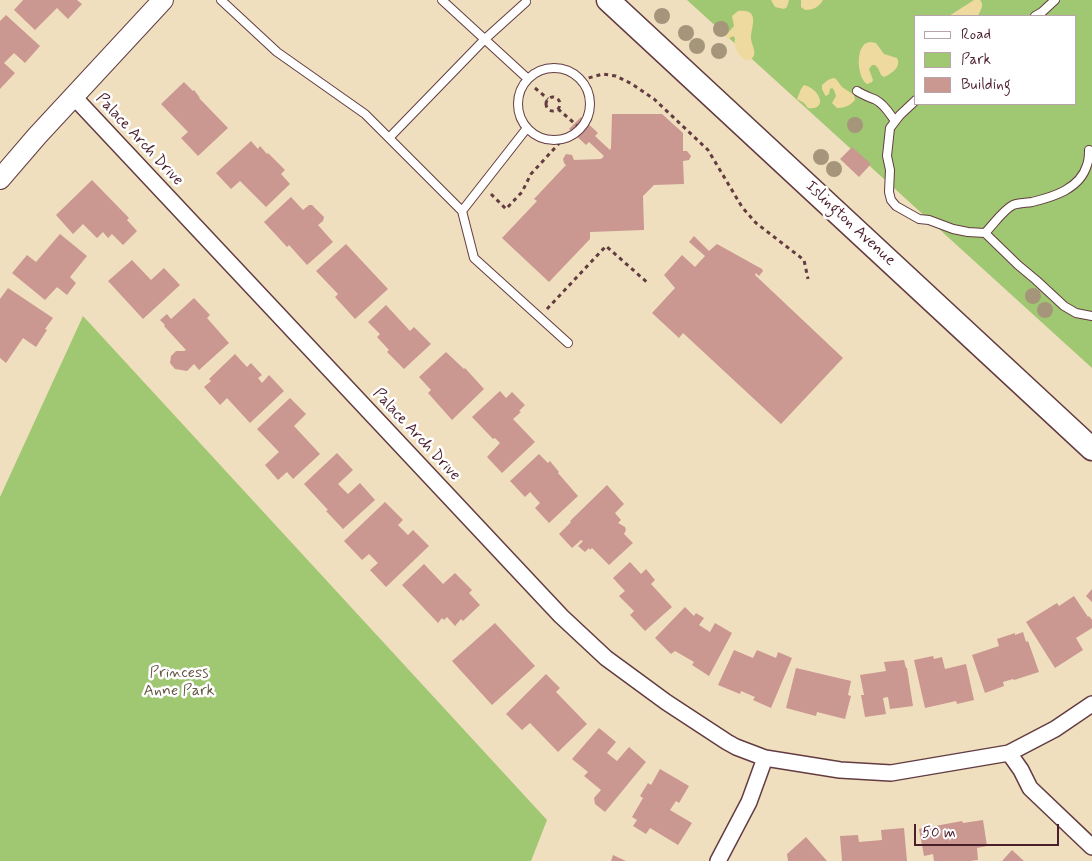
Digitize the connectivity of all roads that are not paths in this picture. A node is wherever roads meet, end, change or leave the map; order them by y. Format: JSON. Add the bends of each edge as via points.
{"nodes":[{"id":1,"x":163,"y":0,"type":"edge"},
{"id":2,"x":221,"y":0,"type":"edge"},
{"id":3,"x":442,"y":0,"type":"edge"},
{"id":4,"x":608,"y":0,"type":"edge"},
{"id":5,"x":1055,"y":0,"type":"edge"},
{"id":6,"x":526,"y":2,"type":"dead end"},
{"id":7,"x":1037,"y":15,"type":"edge"},
{"id":8,"x":485,"y":40,"type":"junction"},
{"id":9,"x":528,"y":79,"type":"junction"},
{"id":10,"x":857,"y":91,"type":"dead end"},
{"id":11,"x":74,"y":97,"type":"junction"},
{"id":12,"x":914,"y":102,"type":"edge"},
{"id":13,"x":895,"y":121,"type":"junction"},
{"id":14,"x":527,"y":128,"type":"junction"},
{"id":15,"x":389,"y":138,"type":"junction"},
{"id":16,"x":1089,"y":150,"type":"dead end"},
{"id":17,"x":0,"y":179,"type":"edge"},
{"id":18,"x":462,"y":211,"type":"junction"},
{"id":19,"x":985,"y":233,"type":"junction"},
{"id":20,"x":1092,"y":316,"type":"edge"},
{"id":21,"x":568,"y":344,"type":"dead end"},
{"id":22,"x":1092,"y":449,"type":"edge"},
{"id":23,"x":1092,"y":704,"type":"edge"},
{"id":24,"x":1009,"y":753,"type":"junction"},
{"id":25,"x":765,"y":758,"type":"junction"},
{"id":26,"x":1092,"y":848,"type":"edge"},
{"id":27,"x":718,"y":861,"type":"edge"}],
"edges":[{"from":1,"to":11,"type":"street"},
{"from":2,"to":15,"type":"lane","via":[[276,52],[365,114]]},
{"from":3,"to":8,"type":"lane"},
{"from":4,"to":22,"type":"main road","name":"Islington Avenue"},
{"from":5,"to":7,"type":"lane"},
{"from":6,"to":8,"type":"lane"},
{"from":8,"to":9,"type":"lane"},
{"from":8,"to":15,"type":"lane"},
{"from":9,"to":14,"type":"lane","via":[[518,98],[521,120]]},
{"from":9,"to":14,"type":"lane","via":[[547,68],[570,71],[586,86],[590,108],[581,129],[563,139],[548,140]]},
{"from":10,"to":13,"type":"lane","via":[[885,107]]},
{"from":11,"to":17,"type":"street"},
{"from":11,"to":25,"type":"street","name":"Palace Arch Drive","via":[[561,616],[606,658],[666,702],[727,742]]},
{"from":12,"to":13,"type":"lane"},
{"from":13,"to":19,"type":"lane","via":[[890,128],[887,156],[891,200],[919,219],[953,229]]},
{"from":14,"to":18,"type":"lane"},
{"from":15,"to":18,"type":"lane"},
{"from":16,"to":19,"type":"lane","via":[[1084,174],[1073,185],[1060,194],[1013,205]]},
{"from":18,"to":21,"type":"lane","via":[[474,258]]},
{"from":19,"to":20,"type":"lane","via":[[1064,306],[1076,313]]},
{"from":23,"to":24,"type":"street","name":"Palace Arch Drive","via":[[1055,729]]},
{"from":24,"to":25,"type":"street","name":"Palace Arch Drive","via":[[891,773],[840,770]]},
{"from":24,"to":26,"type":"street","via":[[1030,788]]},
{"from":25,"to":27,"type":"street","via":[[749,802]]}]}
